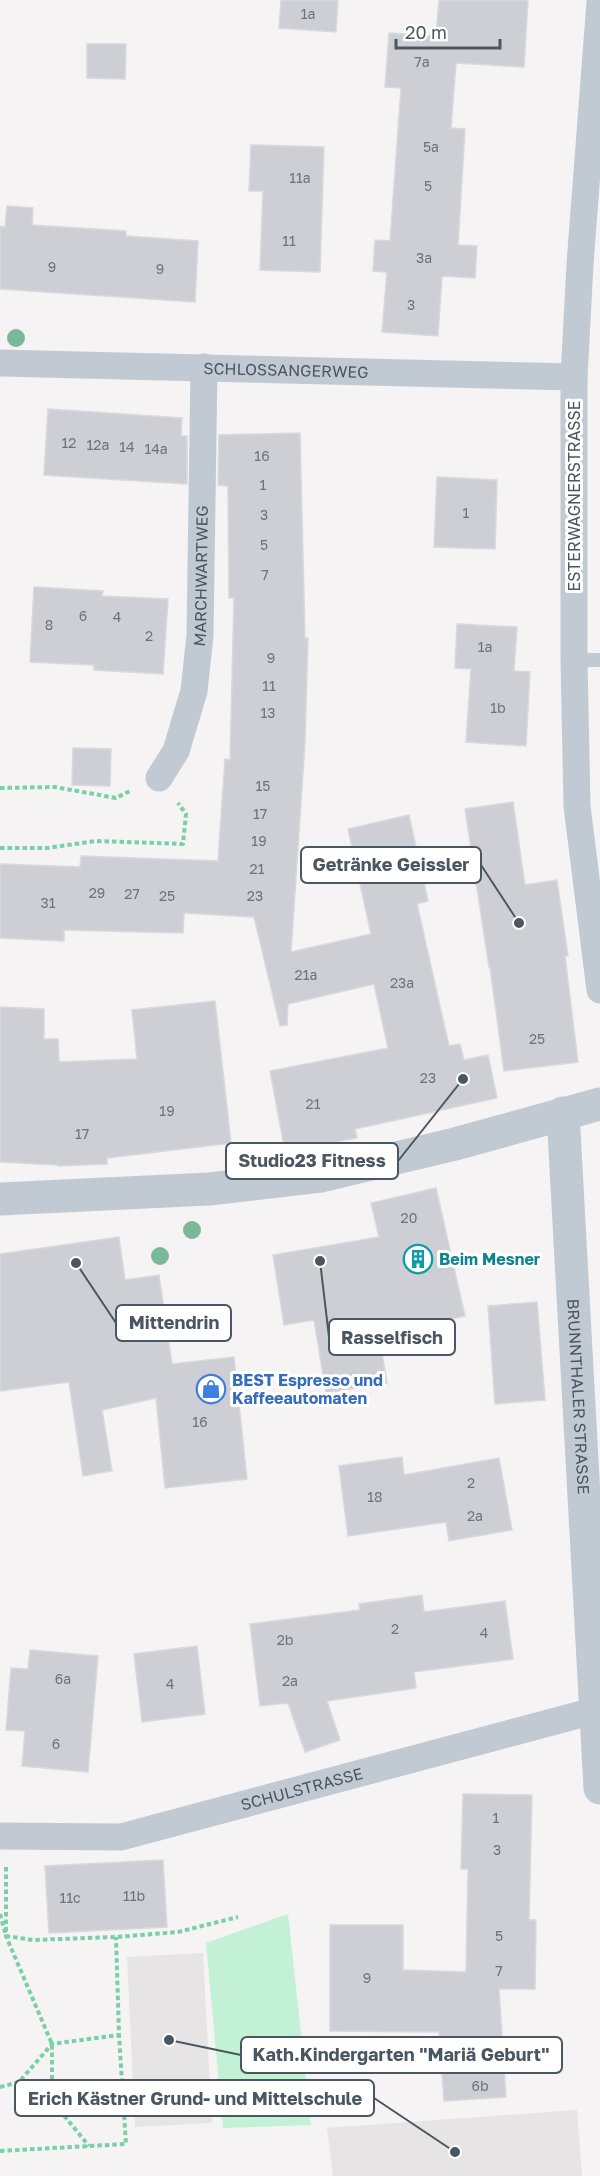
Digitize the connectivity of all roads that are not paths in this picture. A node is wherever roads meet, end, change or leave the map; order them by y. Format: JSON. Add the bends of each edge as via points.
{"nodes":[{"id":1,"x":600,"y":2,"type":"edge"},
{"id":2,"x":590,"y":264,"type":"edge"},
{"id":3,"x":0,"y":363,"type":"edge"},
{"id":4,"x":204,"y":367,"type":"junction"},
{"id":5,"x":574,"y":377,"type":"junction"},
{"id":6,"x":587,"y":660,"type":"edge"},
{"id":7,"x":159,"y":778,"type":"road end"},
{"id":8,"x":600,"y":990,"type":"edge"},
{"id":9,"x":600,"y":1104,"type":"edge"},
{"id":10,"x":563,"y":1113,"type":"junction"},
{"id":11,"x":0,"y":1199,"type":"edge"},
{"id":12,"x":597,"y":1710,"type":"junction"},
{"id":13,"x":600,"y":1788,"type":"edge"},
{"id":14,"x":3,"y":1836,"type":"edge"}],
"edges":[{"from":1,"to":2,"type":"street","name":"ESTERWAGNERSTRASSE"},
{"from":2,"to":5,"type":"street","name":"ESTERWAGNERSTRASSE"},
{"from":3,"to":4,"type":"street","name":"SCHLOSSANGERWEG"},
{"from":4,"to":5,"type":"street","name":"SCHLOSSANGERWEG"},
{"from":4,"to":7,"type":"street","name":"MARCHWARTWEG","via":[[200,634],[194,691],[176,752]]},
{"from":5,"to":6,"type":"street","name":"ESTERWAGNERSTRASSE"},
{"from":6,"to":8,"type":"street","name":"ESTERWAGNERSTRASSE","via":[[577,806]]},
{"from":9,"to":10,"type":"street"},
{"from":10,"to":11,"type":"street","via":[[321,1176],[209,1189]]},
{"from":10,"to":12,"type":"street","name":"BRUNNTHALER STRASSE"},
{"from":12,"to":13,"type":"street","name":"BRUNNTHALER STRASSE"},
{"from":12,"to":14,"type":"street","name":"SCHULSTRASSE","via":[[121,1837]]}]}
